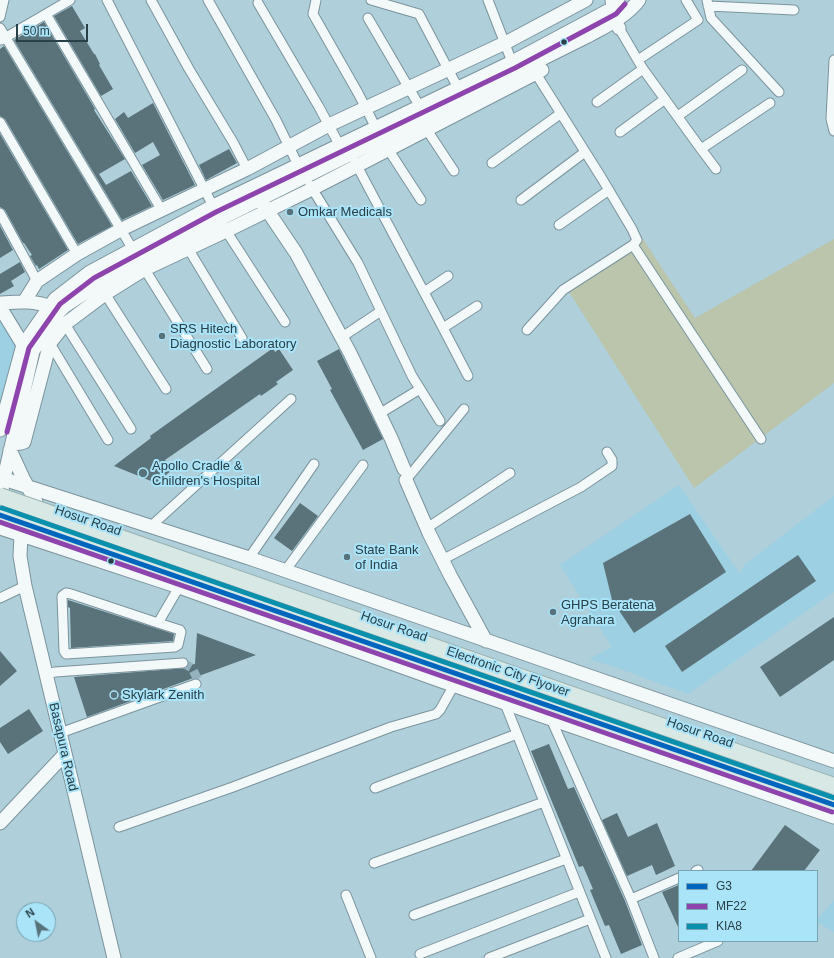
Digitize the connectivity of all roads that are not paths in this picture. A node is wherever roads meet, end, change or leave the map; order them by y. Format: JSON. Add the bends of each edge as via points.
{"nodes":[{"id":1,"x":4,"y":0,"type":"edge"},
{"id":2,"x":70,"y":0,"type":"edge"},
{"id":3,"x":107,"y":0,"type":"edge"},
{"id":4,"x":151,"y":0,"type":"edge"},
{"id":5,"x":208,"y":0,"type":"edge"},
{"id":6,"x":316,"y":0,"type":"edge"},
{"id":7,"x":371,"y":0,"type":"edge"},
{"id":8,"x":488,"y":0,"type":"edge"},
{"id":9,"x":586,"y":0,"type":"edge"},
{"id":10,"x":649,"y":0,"type":"edge"},
{"id":11,"x":686,"y":0,"type":"edge"},
{"id":12,"x":258,"y":3,"type":"dead end"},
{"id":13,"x":633,"y":3,"type":"edge"},
{"id":14,"x":707,"y":3,"type":"edge"},
{"id":15,"x":794,"y":10,"type":"dead end"},
{"id":16,"x":616,"y":11,"type":"edge"},
{"id":17,"x":46,"y":14,"type":"junction"},
{"id":18,"x":0,"y":17,"type":"edge"},
{"id":19,"x":368,"y":18,"type":"dead end"},
{"id":20,"x":0,"y":28,"type":"edge"},
{"id":21,"x":2,"y":39,"type":"edge"},
{"id":22,"x":504,"y":43,"type":"junction"},
{"id":23,"x":638,"y":60,"type":"junction"},
{"id":24,"x":834,"y":60,"type":"edge"},
{"id":25,"x":512,"y":62,"type":"junction"},
{"id":26,"x":449,"y":69,"type":"junction"},
{"id":27,"x":644,"y":69,"type":"junction"},
{"id":28,"x":533,"y":70,"type":"junction"},
{"id":29,"x":742,"y":70,"type":"dead end"},
{"id":30,"x":409,"y":88,"type":"junction"},
{"id":31,"x":458,"y":88,"type":"junction"},
{"id":32,"x":779,"y":92,"type":"dead end"},
{"id":33,"x":665,"y":99,"type":"junction"},
{"id":34,"x":597,"y":102,"type":"dead end"},
{"id":35,"x":770,"y":103,"type":"dead end"},
{"id":36,"x":420,"y":107,"type":"junction"},
{"id":37,"x":367,"y":108,"type":"junction"},
{"id":38,"x":560,"y":114,"type":"junction"},
{"id":39,"x":678,"y":116,"type":"junction"},
{"id":40,"x":0,"y":122,"type":"edge"},
{"id":41,"x":329,"y":126,"type":"junction"},
{"id":42,"x":376,"y":128,"type":"junction"},
{"id":43,"x":427,"y":130,"type":"junction"},
{"id":44,"x":834,"y":131,"type":"edge"},
{"id":45,"x":620,"y":132,"type":"dead end"},
{"id":46,"x":340,"y":146,"type":"junction"},
{"id":47,"x":288,"y":147,"type":"junction"},
{"id":48,"x":388,"y":149,"type":"junction"},
{"id":49,"x":701,"y":149,"type":"junction"},
{"id":50,"x":585,"y":152,"type":"junction"},
{"id":51,"x":353,"y":159,"type":"junction"},
{"id":52,"x":492,"y":163,"type":"dead end"},
{"id":53,"x":247,"y":169,"type":"junction"},
{"id":54,"x":716,"y":169,"type":"dead end"},
{"id":55,"x":454,"y":170,"type":"dead end"},
{"id":56,"x":301,"y":171,"type":"junction"},
{"id":57,"x":205,"y":189,"type":"junction"},
{"id":58,"x":312,"y":189,"type":"junction"},
{"id":59,"x":609,"y":190,"type":"junction"},
{"id":60,"x":260,"y":199,"type":"junction"},
{"id":61,"x":421,"y":200,"type":"dead end"},
{"id":62,"x":521,"y":200,"type":"dead end"},
{"id":63,"x":214,"y":206,"type":"junction"},
{"id":64,"x":161,"y":209,"type":"junction"},
{"id":65,"x":268,"y":210,"type":"junction"},
{"id":66,"x":0,"y":212,"type":"edge"},
{"id":67,"x":219,"y":220,"type":"junction"},
{"id":68,"x":559,"y":225,"type":"dead end"},
{"id":69,"x":122,"y":229,"type":"junction"},
{"id":70,"x":226,"y":231,"type":"junction"},
{"id":71,"x":185,"y":244,"type":"junction"},
{"id":72,"x":633,"y":245,"type":"junction"},
{"id":73,"x":77,"y":254,"type":"junction"},
{"id":74,"x":139,"y":259,"type":"junction"},
{"id":75,"x":448,"y":276,"type":"dead end"},
{"id":76,"x":38,"y":281,"type":"junction"},
{"id":77,"x":102,"y":289,"type":"junction"},
{"id":78,"x":424,"y":292,"type":"junction"},
{"id":79,"x":24,"y":302,"type":"junction"},
{"id":80,"x":0,"y":303,"type":"edge"},
{"id":81,"x":477,"y":306,"type":"dead end"},
{"id":82,"x":0,"y":307,"type":"edge"},
{"id":83,"x":381,"y":311,"type":"junction"},
{"id":84,"x":58,"y":315,"type":"junction"},
{"id":85,"x":285,"y":322,"type":"dead end"},
{"id":86,"x":443,"y":328,"type":"junction"},
{"id":87,"x":528,"y":330,"type":"dead end"},
{"id":88,"x":342,"y":337,"type":"junction"},
{"id":89,"x":48,"y":338,"type":"junction"},
{"id":90,"x":242,"y":338,"type":"dead end"},
{"id":91,"x":24,"y":345,"type":"junction"},
{"id":92,"x":207,"y":369,"type":"dead end"},
{"id":93,"x":468,"y":376,"type":"dead end"},
{"id":94,"x":166,"y":389,"type":"dead end"},
{"id":95,"x":420,"y":389,"type":"junction"},
{"id":96,"x":291,"y":399,"type":"dead end"},
{"id":97,"x":464,"y":409,"type":"dead end"},
{"id":98,"x":379,"y":414,"type":"junction"},
{"id":99,"x":440,"y":421,"type":"dead end"},
{"id":100,"x":132,"y":429,"type":"dead end"},
{"id":101,"x":0,"y":430,"type":"edge"},
{"id":102,"x":761,"y":439,"type":"dead end"},
{"id":103,"x":108,"y":440,"type":"dead end"},
{"id":104,"x":11,"y":447,"type":"junction"},
{"id":105,"x":607,"y":452,"type":"dead end"},
{"id":106,"x":314,"y":464,"type":"dead end"},
{"id":107,"x":363,"y":465,"type":"dead end"},
{"id":108,"x":510,"y":473,"type":"dead end"},
{"id":109,"x":405,"y":474,"type":"junction"},
{"id":110,"x":27,"y":486,"type":"junction"},
{"id":111,"x":1,"y":489,"type":"edge"},
{"id":112,"x":36,"y":502,"type":"junction"},
{"id":113,"x":0,"y":508,"type":"edge"},
{"id":114,"x":1,"y":526,"type":"edge"},
{"id":115,"x":150,"y":527,"type":"junction"},
{"id":116,"x":427,"y":528,"type":"junction"},
{"id":117,"x":21,"y":535,"type":"junction"},
{"id":118,"x":249,"y":558,"type":"junction"},
{"id":119,"x":442,"y":560,"type":"junction"},
{"id":120,"x":285,"y":571,"type":"junction"},
{"id":121,"x":25,"y":586,"type":"junction"},
{"id":122,"x":179,"y":587,"type":"junction"},
{"id":123,"x":0,"y":598,"type":"edge"},
{"id":124,"x":158,"y":623,"type":"junction"},
{"id":125,"x":486,"y":641,"type":"junction"},
{"id":126,"x":183,"y":663,"type":"dead end"},
{"id":127,"x":46,"y":674,"type":"junction"},
{"id":128,"x":196,"y":684,"type":"dead end"},
{"id":129,"x":454,"y":685,"type":"junction"},
{"id":130,"x":503,"y":696,"type":"junction"},
{"id":131,"x":551,"y":719,"type":"junction"},
{"id":132,"x":60,"y":733,"type":"junction"},
{"id":133,"x":517,"y":734,"type":"junction"},
{"id":134,"x":65,"y":754,"type":"junction"},
{"id":135,"x":834,"y":762,"type":"edge"},
{"id":136,"x":834,"y":778,"type":"edge"},
{"id":137,"x":834,"y":786,"type":"edge"},
{"id":138,"x":375,"y":788,"type":"dead end"},
{"id":139,"x":834,"y":797,"type":"edge"},
{"id":140,"x":544,"y":802,"type":"junction"},
{"id":141,"x":834,"y":805,"type":"edge"},
{"id":142,"x":834,"y":817,"type":"edge"},
{"id":143,"x":0,"y":823,"type":"edge"},
{"id":144,"x":119,"y":827,"type":"dead end"},
{"id":145,"x":566,"y":859,"type":"junction"},
{"id":146,"x":374,"y":863,"type":"dead end"},
{"id":147,"x":678,"y":878,"type":"edge"},
{"id":148,"x":580,"y":892,"type":"junction"},
{"id":149,"x":346,"y":895,"type":"dead end"},
{"id":150,"x":631,"y":899,"type":"junction"},
{"id":151,"x":414,"y":915,"type":"dead end"},
{"id":152,"x":590,"y":919,"type":"junction"},
{"id":153,"x":716,"y":942,"type":"edge"},
{"id":154,"x":420,"y":954,"type":"dead end"},
{"id":155,"x":114,"y":958,"type":"edge"},
{"id":156,"x":371,"y":958,"type":"edge"},
{"id":157,"x":489,"y":958,"type":"edge"},
{"id":158,"x":606,"y":958,"type":"edge"},
{"id":159,"x":654,"y":958,"type":"edge"},
{"id":160,"x":678,"y":958,"type":"edge"}],
"edges":[{"from":1,"to":18,"type":"street"},
{"from":2,"to":17,"type":"street"},
{"from":3,"to":57,"type":"street"},
{"from":4,"to":53,"type":"street"},
{"from":5,"to":47,"type":"street","via":[[276,120]]},
{"from":6,"to":37,"type":"street","via":[[313,14]]},
{"from":7,"to":26,"type":"street","via":[[419,14]]},
{"from":8,"to":22,"type":"street"},
{"from":9,"to":22,"type":"street"},
{"from":10,"to":13,"type":"street"},
{"from":11,"to":23,"type":"street","via":[[698,20]]},
{"from":12,"to":41,"type":"street"},
{"from":13,"to":16,"type":"street"},
{"from":14,"to":15,"type":"street"},
{"from":14,"to":32,"type":"street","via":[[711,18],[718,27]]},
{"from":16,"to":23,"type":"street"},
{"from":16,"to":25,"type":"street"},
{"from":16,"to":28,"type":"street"},
{"from":17,"to":21,"type":"street"},
{"from":17,"to":64,"type":"street"},
{"from":19,"to":30,"type":"street"},
{"from":20,"to":21,"type":"street"},
{"from":21,"to":69,"type":"street"},
{"from":22,"to":25,"type":"street"},
{"from":22,"to":26,"type":"street"},
{"from":23,"to":27,"type":"street"},
{"from":24,"to":44,"type":"street","via":[[831,119]]},
{"from":25,"to":31,"type":"street"},
{"from":26,"to":30,"type":"street"},
{"from":26,"to":31,"type":"street"},
{"from":27,"to":33,"type":"street"},
{"from":27,"to":34,"type":"street"},
{"from":28,"to":38,"type":"street"},
{"from":28,"to":43,"type":"street"},
{"from":28,"to":51,"type":"street"},
{"from":29,"to":39,"type":"street"},
{"from":30,"to":36,"type":"street"},
{"from":30,"to":37,"type":"street"},
{"from":31,"to":36,"type":"street"},
{"from":33,"to":39,"type":"street"},
{"from":33,"to":45,"type":"street"},
{"from":35,"to":49,"type":"street"},
{"from":36,"to":42,"type":"street"},
{"from":37,"to":41,"type":"street"},
{"from":37,"to":42,"type":"street"},
{"from":38,"to":50,"type":"street"},
{"from":38,"to":52,"type":"street"},
{"from":39,"to":49,"type":"street"},
{"from":40,"to":73,"type":"street"},
{"from":41,"to":46,"type":"street"},
{"from":41,"to":47,"type":"street"},
{"from":42,"to":46,"type":"street"},
{"from":43,"to":48,"type":"street"},
{"from":43,"to":55,"type":"street"},
{"from":46,"to":56,"type":"street"},
{"from":47,"to":53,"type":"street"},
{"from":47,"to":56,"type":"street"},
{"from":48,"to":51,"type":"street"},
{"from":48,"to":61,"type":"street"},
{"from":49,"to":54,"type":"street"},
{"from":50,"to":59,"type":"street"},
{"from":50,"to":62,"type":"street"},
{"from":51,"to":56,"type":"street"},
{"from":51,"to":58,"type":"street"},
{"from":51,"to":78,"type":"street"},
{"from":53,"to":57,"type":"street"},
{"from":56,"to":58,"type":"street"},
{"from":56,"to":60,"type":"street"},
{"from":56,"to":63,"type":"street"},
{"from":57,"to":63,"type":"street"},
{"from":57,"to":64,"type":"street"},
{"from":58,"to":65,"type":"street"},
{"from":58,"to":83,"type":"street","via":[[358,263]]},
{"from":59,"to":68,"type":"street"},
{"from":59,"to":72,"type":"street","via":[[637,240]]},
{"from":60,"to":65,"type":"street"},
{"from":60,"to":67,"type":"street"},
{"from":63,"to":74,"type":"street"},
{"from":64,"to":69,"type":"street"},
{"from":65,"to":70,"type":"street"},
{"from":65,"to":88,"type":"street","via":[[296,253]]},
{"from":66,"to":76,"type":"street"},
{"from":67,"to":70,"type":"street"},
{"from":67,"to":71,"type":"street"},
{"from":69,"to":73,"type":"street"},
{"from":69,"to":74,"type":"street"},
{"from":70,"to":71,"type":"street"},
{"from":70,"to":85,"type":"street"},
{"from":71,"to":74,"type":"street"},
{"from":71,"to":90,"type":"street"},
{"from":72,"to":87,"type":"street","via":[[563,290]]},
{"from":72,"to":102,"type":"street"},
{"from":73,"to":76,"type":"street"},
{"from":74,"to":77,"type":"street","via":[[122,268]]},
{"from":74,"to":84,"type":"street","via":[[90,272],[55,299]]},
{"from":74,"to":92,"type":"street"},
{"from":75,"to":78,"type":"street"},
{"from":76,"to":79,"type":"street"},
{"from":77,"to":84,"type":"street","via":[[73,300]]},
{"from":77,"to":94,"type":"street"},
{"from":78,"to":86,"type":"street"},
{"from":79,"to":80,"type":"street"},
{"from":79,"to":84,"type":"street","via":[[43,304]]},
{"from":81,"to":86,"type":"street"},
{"from":82,"to":91,"type":"street"},
{"from":83,"to":88,"type":"street"},
{"from":83,"to":95,"type":"street"},
{"from":84,"to":89,"type":"street"},
{"from":84,"to":91,"type":"street"},
{"from":84,"to":100,"type":"street"},
{"from":86,"to":93,"type":"street"},
{"from":88,"to":98,"type":"street"},
{"from":89,"to":103,"type":"street"},
{"from":89,"to":104,"type":"street","via":[[33,351]]},
{"from":91,"to":101,"type":"street"},
{"from":95,"to":98,"type":"street"},
{"from":95,"to":99,"type":"street"},
{"from":96,"to":115,"type":"street"},
{"from":97,"to":109,"type":"street"},
{"from":98,"to":109,"type":"street"},
{"from":104,"to":110,"type":"street"},
{"from":104,"to":111,"type":"street"},
{"from":105,"to":119,"type":"street","via":[[612,460],[612,466],[581,487]]},
{"from":106,"to":118,"type":"street"},
{"from":107,"to":120,"type":"street"},
{"from":108,"to":116,"type":"street"},
{"from":109,"to":116,"type":"street"},
{"from":110,"to":111,"type":"street","name":"Hosur Road"},
{"from":110,"to":112,"type":"street"},
{"from":110,"to":115,"type":"street","name":"Hosur Road"},
{"from":111,"to":112,"type":"highway","name":"Hosur Road"},
{"from":111,"to":137,"type":"highway","name":"Electronic City Flyover","bridge":true},
{"from":112,"to":136,"type":"highway","name":"Hosur Road"},
{"from":113,"to":139,"type":"highway","name":"Electronic City Flyover"},
{"from":114,"to":117,"type":"street"},
{"from":114,"to":130,"type":"highway","name":"Hosur Road"},
{"from":115,"to":118,"type":"street","name":"Hosur Road"},
{"from":116,"to":119,"type":"street"},
{"from":117,"to":121,"type":"street","name":"Basapura Road","via":[[20,556]]},
{"from":117,"to":122,"type":"street"},
{"from":118,"to":120,"type":"street","name":"Hosur Road"},
{"from":119,"to":125,"type":"street"},
{"from":120,"to":125,"type":"street","name":"Hosur Road"},
{"from":121,"to":123,"type":"street"},
{"from":121,"to":127,"type":"street","name":"Basapura Road"},
{"from":122,"to":124,"type":"street"},
{"from":122,"to":129,"type":"street"},
{"from":124,"to":124,"type":"street","via":[[180,630],[178,645],[66,654],[62,596],[70,594]]},
{"from":125,"to":135,"type":"street","name":"Hosur Road"},
{"from":126,"to":127,"type":"street"},
{"from":127,"to":132,"type":"street","name":"Basapura Road"},
{"from":128,"to":132,"type":"street"},
{"from":129,"to":130,"type":"street"},
{"from":129,"to":144,"type":"street","via":[[436,714],[391,727]]},
{"from":130,"to":131,"type":"street"},
{"from":130,"to":133,"type":"street"},
{"from":130,"to":141,"type":"highway","name":"Hosur Road"},
{"from":131,"to":142,"type":"street"},
{"from":131,"to":150,"type":"street"},
{"from":132,"to":134,"type":"street","name":"Basapura Road"},
{"from":133,"to":138,"type":"street"},
{"from":133,"to":140,"type":"street"},
{"from":134,"to":143,"type":"street"},
{"from":134,"to":155,"type":"street","name":"Basapura Road"},
{"from":140,"to":145,"type":"street"},
{"from":140,"to":146,"type":"street"},
{"from":145,"to":148,"type":"street"},
{"from":145,"to":151,"type":"street"},
{"from":147,"to":150,"type":"street"},
{"from":148,"to":152,"type":"street"},
{"from":148,"to":154,"type":"street"},
{"from":149,"to":156,"type":"street"},
{"from":150,"to":159,"type":"street"},
{"from":152,"to":157,"type":"street"},
{"from":152,"to":158,"type":"street"},
{"from":153,"to":160,"type":"street"}]}
